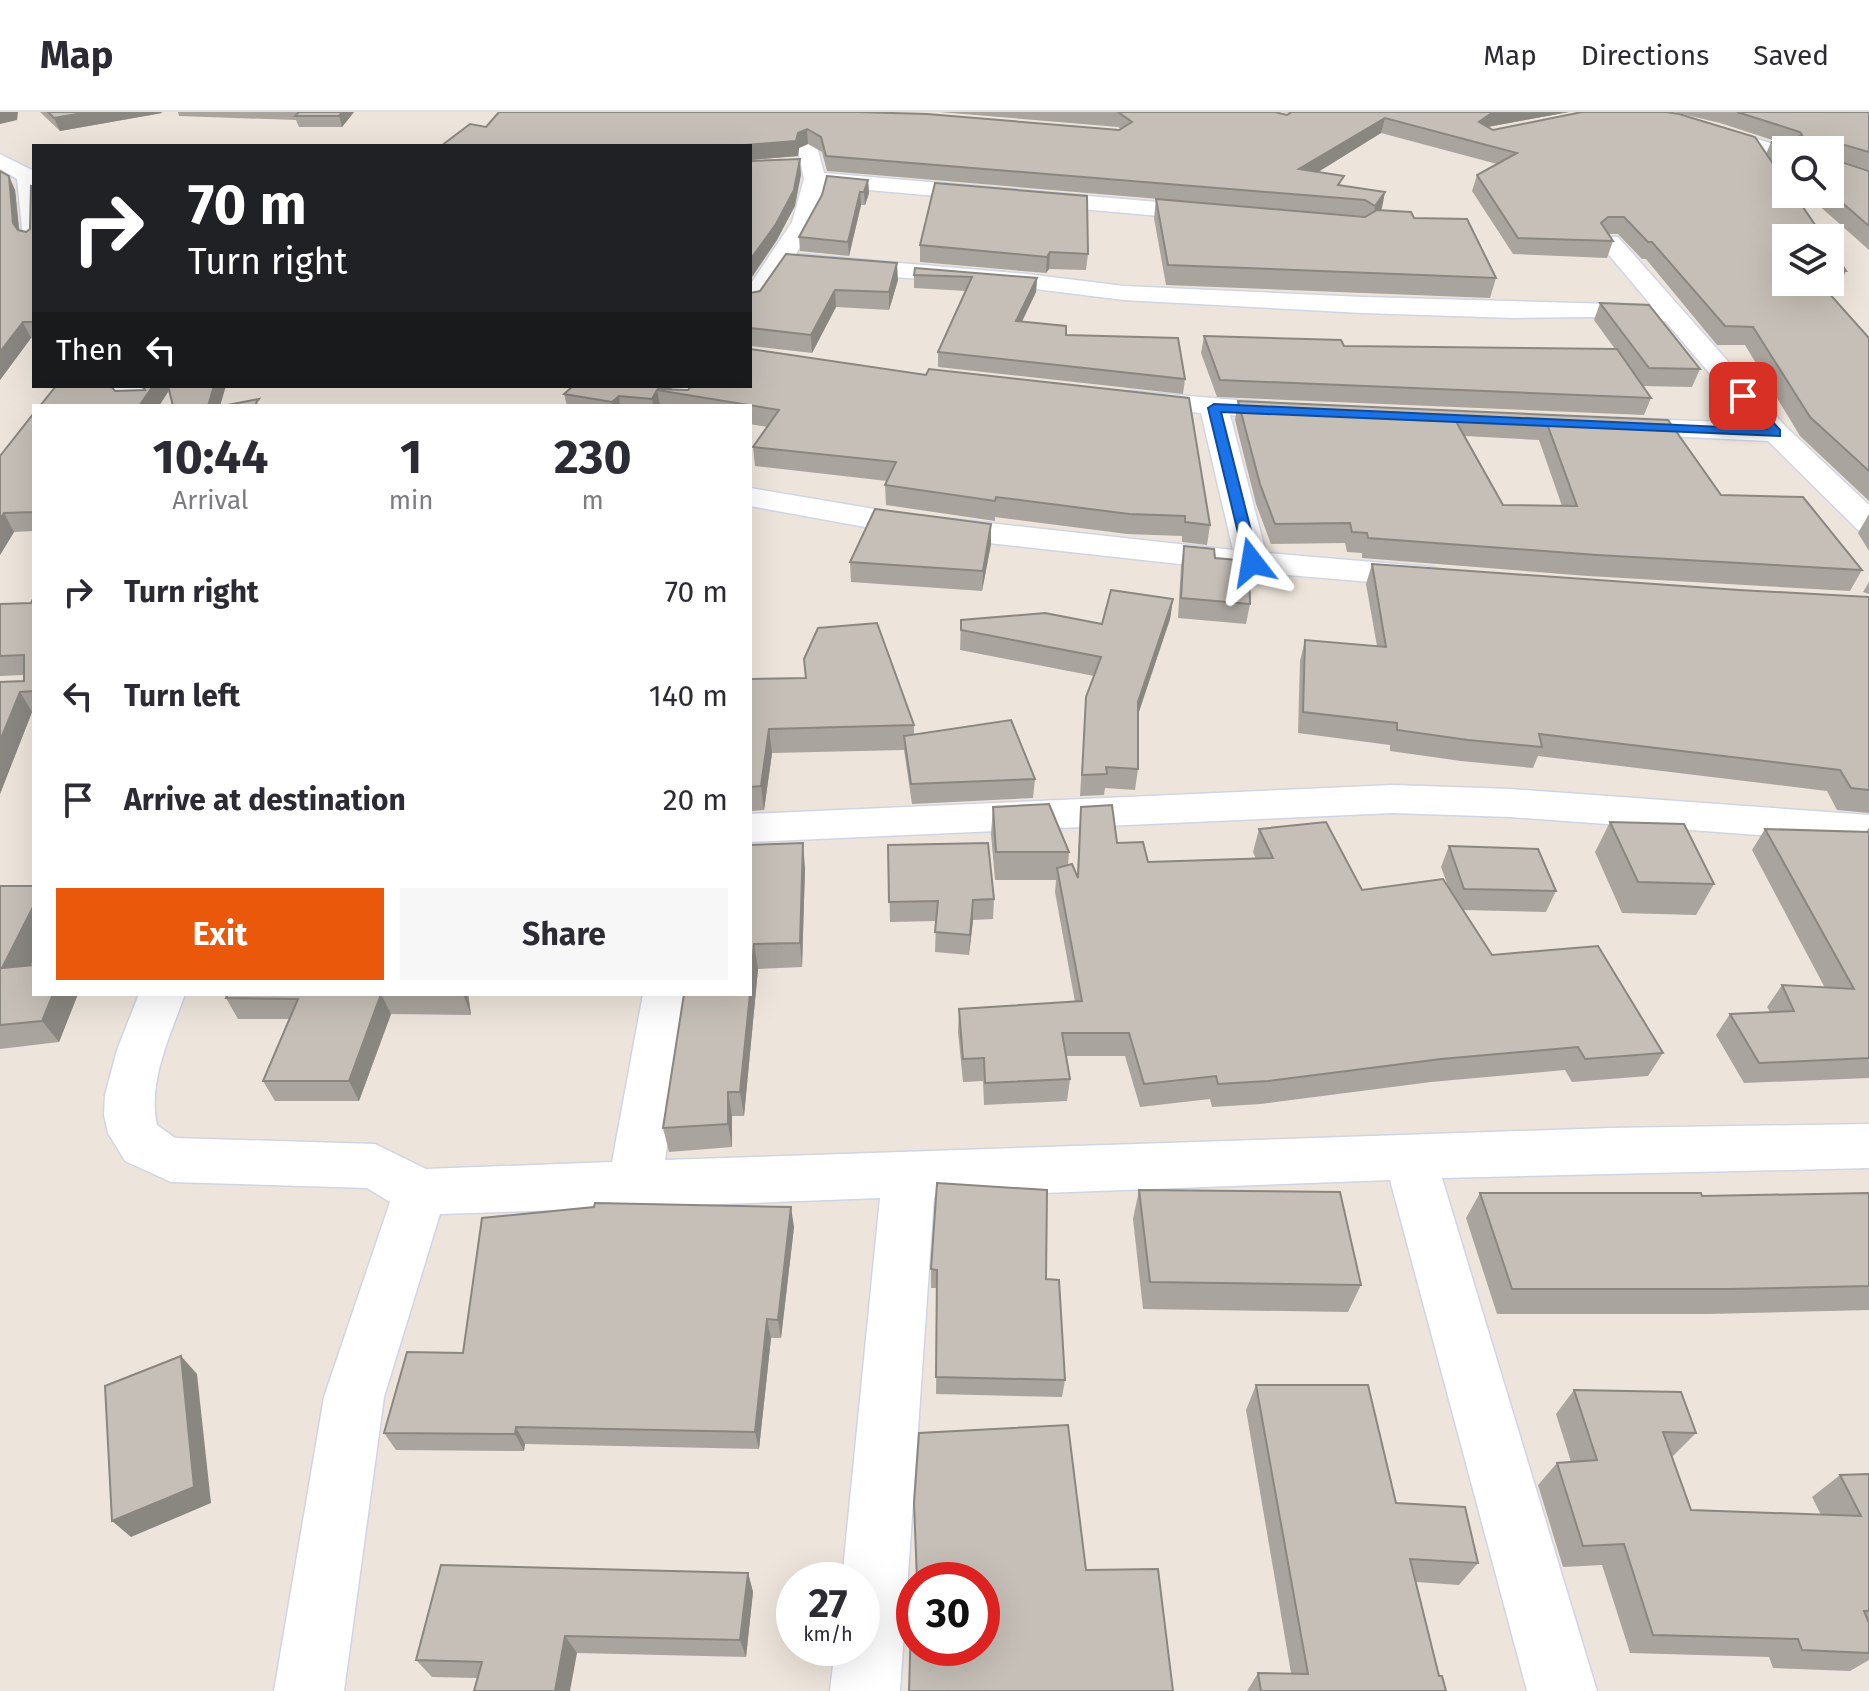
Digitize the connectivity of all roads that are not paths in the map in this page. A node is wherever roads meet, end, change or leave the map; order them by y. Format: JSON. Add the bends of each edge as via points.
{"nodes":[{"id":1,"x":804,"y":115,"type":"edge"},
{"id":2,"x":1683,"y":123,"type":"edge"},
{"id":3,"x":1772,"y":150,"type":"edge"},
{"id":4,"x":0,"y":160,"type":"edge"},
{"id":5,"x":808,"y":170,"type":"junction"},
{"id":6,"x":1237,"y":215,"type":"edge"},
{"id":7,"x":32,"y":220,"type":"edge"},
{"id":8,"x":1610,"y":242,"type":"edge"},
{"id":9,"x":781,"y":260,"type":"junction"},
{"id":10,"x":753,"y":293,"type":"edge"},
{"id":11,"x":1673,"y":314,"type":"junction"},
{"id":12,"x":1104,"y":396,"type":"edge"},
{"id":13,"x":1214,"y":408,"type":"junction"},
{"id":14,"x":1324,"y":414,"type":"edge"},
{"id":15,"x":1590,"y":426,"type":"edge"},
{"id":16,"x":1776,"y":433,"type":"junction"},
{"id":17,"x":1831,"y":489,"type":"junction"},
{"id":18,"x":1869,"y":492,"type":"edge"},
{"id":19,"x":752,"y":497,"type":"edge"},
{"id":20,"x":1869,"y":523,"type":"edge"},
{"id":21,"x":1252,"y":562,"type":"junction"},
{"id":22,"x":1468,"y":580,"type":"edge"},
{"id":23,"x":752,"y":828,"type":"edge"},
{"id":24,"x":1869,"y":829,"type":"edge"},
{"id":25,"x":161,"y":996,"type":"edge"},
{"id":26,"x":666,"y":996,"type":"edge"},
{"id":27,"x":1869,"y":1146,"type":"edge"},
{"id":28,"x":1410,"y":1158,"type":"junction"},
{"id":29,"x":909,"y":1176,"type":"junction"},
{"id":30,"x":634,"y":1187,"type":"junction"},
{"id":31,"x":420,"y":1192,"type":"junction"},
{"id":32,"x":309,"y":1691,"type":"edge"},
{"id":33,"x":865,"y":1691,"type":"edge"},
{"id":34,"x":1562,"y":1691,"type":"edge"}],
"edges":[{"from":1,"to":5,"type":"street"},
{"from":2,"to":3,"type":"street"},
{"from":4,"to":7,"type":"street","via":[[27,176]]},
{"from":5,"to":6,"type":"street"},
{"from":5,"to":9,"type":"street","via":[[803,222]]},
{"from":8,"to":11,"type":"street"},
{"from":9,"to":10,"type":"street"},
{"from":9,"to":11,"type":"street","via":[[1124,293]]},
{"from":11,"to":16,"type":"street"},
{"from":12,"to":13,"type":"street"},
{"from":13,"to":14,"type":"street"},
{"from":13,"to":21,"type":"street"},
{"from":15,"to":16,"type":"street"},
{"from":16,"to":17,"type":"street"},
{"from":17,"to":18,"type":"street"},
{"from":17,"to":20,"type":"street"},
{"from":19,"to":21,"type":"street","via":[[898,523]]},
{"from":21,"to":22,"type":"street"},
{"from":23,"to":24,"type":"street","via":[[1393,799]]},
{"from":25,"to":31,"type":"street","via":[[129,1093],[129,1124],[142,1145],[171,1160],[375,1166]]},
{"from":26,"to":30,"type":"street"},
{"from":27,"to":28,"type":"street"},
{"from":28,"to":29,"type":"street"},
{"from":28,"to":34,"type":"street"},
{"from":29,"to":30,"type":"street"},
{"from":29,"to":33,"type":"street"},
{"from":30,"to":31,"type":"street"},
{"from":31,"to":32,"type":"street","via":[[354,1397]]}]}
